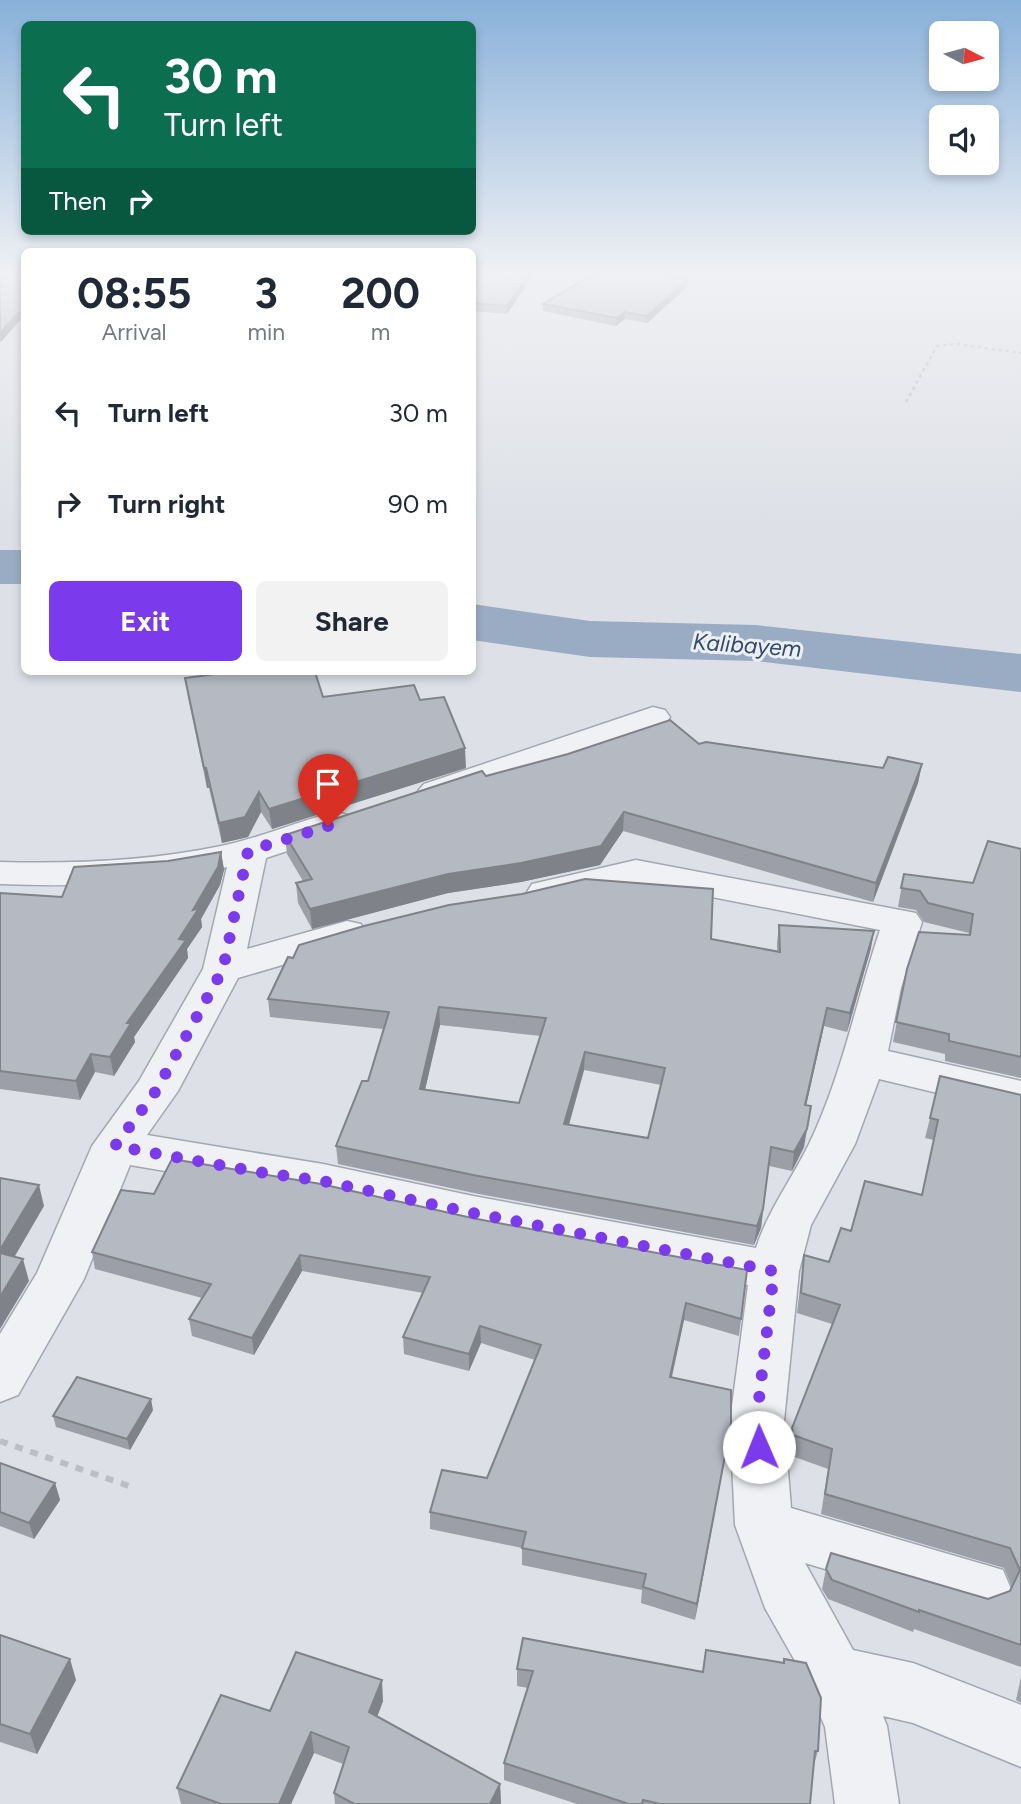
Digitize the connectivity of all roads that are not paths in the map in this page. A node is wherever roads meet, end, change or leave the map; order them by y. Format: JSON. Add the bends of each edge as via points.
{"nodes":[{"id":1,"x":653,"y":717,"type":"dead end"},
{"id":2,"x":408,"y":800,"type":"edge"},
{"id":3,"x":368,"y":813,"type":"edge"},
{"id":4,"x":248,"y":851,"type":"junction"},
{"id":5,"x":0,"y":873,"type":"edge"},
{"id":6,"x":509,"y":899,"type":"edge"},
{"id":7,"x":382,"y":924,"type":"edge"},
{"id":8,"x":223,"y":969,"type":"junction"},
{"id":9,"x":864,"y":1060,"type":"junction"},
{"id":10,"x":1021,"y":1097,"type":"edge"},
{"id":11,"x":115,"y":1146,"type":"junction"},
{"id":12,"x":774,"y":1271,"type":"junction"},
{"id":13,"x":0,"y":1380,"type":"edge"},
{"id":14,"x":763,"y":1525,"type":"junction"},
{"id":15,"x":982,"y":1589,"type":"dead end"},
{"id":16,"x":834,"y":1676,"type":"junction"},
{"id":17,"x":1021,"y":1736,"type":"edge"},
{"id":18,"x":867,"y":1804,"type":"edge"}],
"edges":[{"from":1,"to":2,"type":"street"},
{"from":3,"to":4,"type":"street"},
{"from":4,"to":5,"type":"street","via":[[200,862],[106,871]]},
{"from":4,"to":8,"type":"street"},
{"from":6,"to":9,"type":"street","via":[[636,871],[902,922]]},
{"from":7,"to":8,"type":"street"},
{"from":8,"to":11,"type":"street","via":[[156,1091]]},
{"from":9,"to":10,"type":"street"},
{"from":9,"to":12,"type":"street","via":[[832,1144],[787,1225]]},
{"from":11,"to":12,"type":"street","via":[[323,1181]]},
{"from":11,"to":13,"type":"street","via":[[59,1279]]},
{"from":12,"to":14,"type":"street","via":[[757,1421]]},
{"from":14,"to":15,"type":"street"},
{"from":14,"to":16,"type":"street","via":[[786,1589]]},
{"from":16,"to":17,"type":"street","via":[[913,1693]]},
{"from":16,"to":18,"type":"street","via":[[856,1726]]}]}
